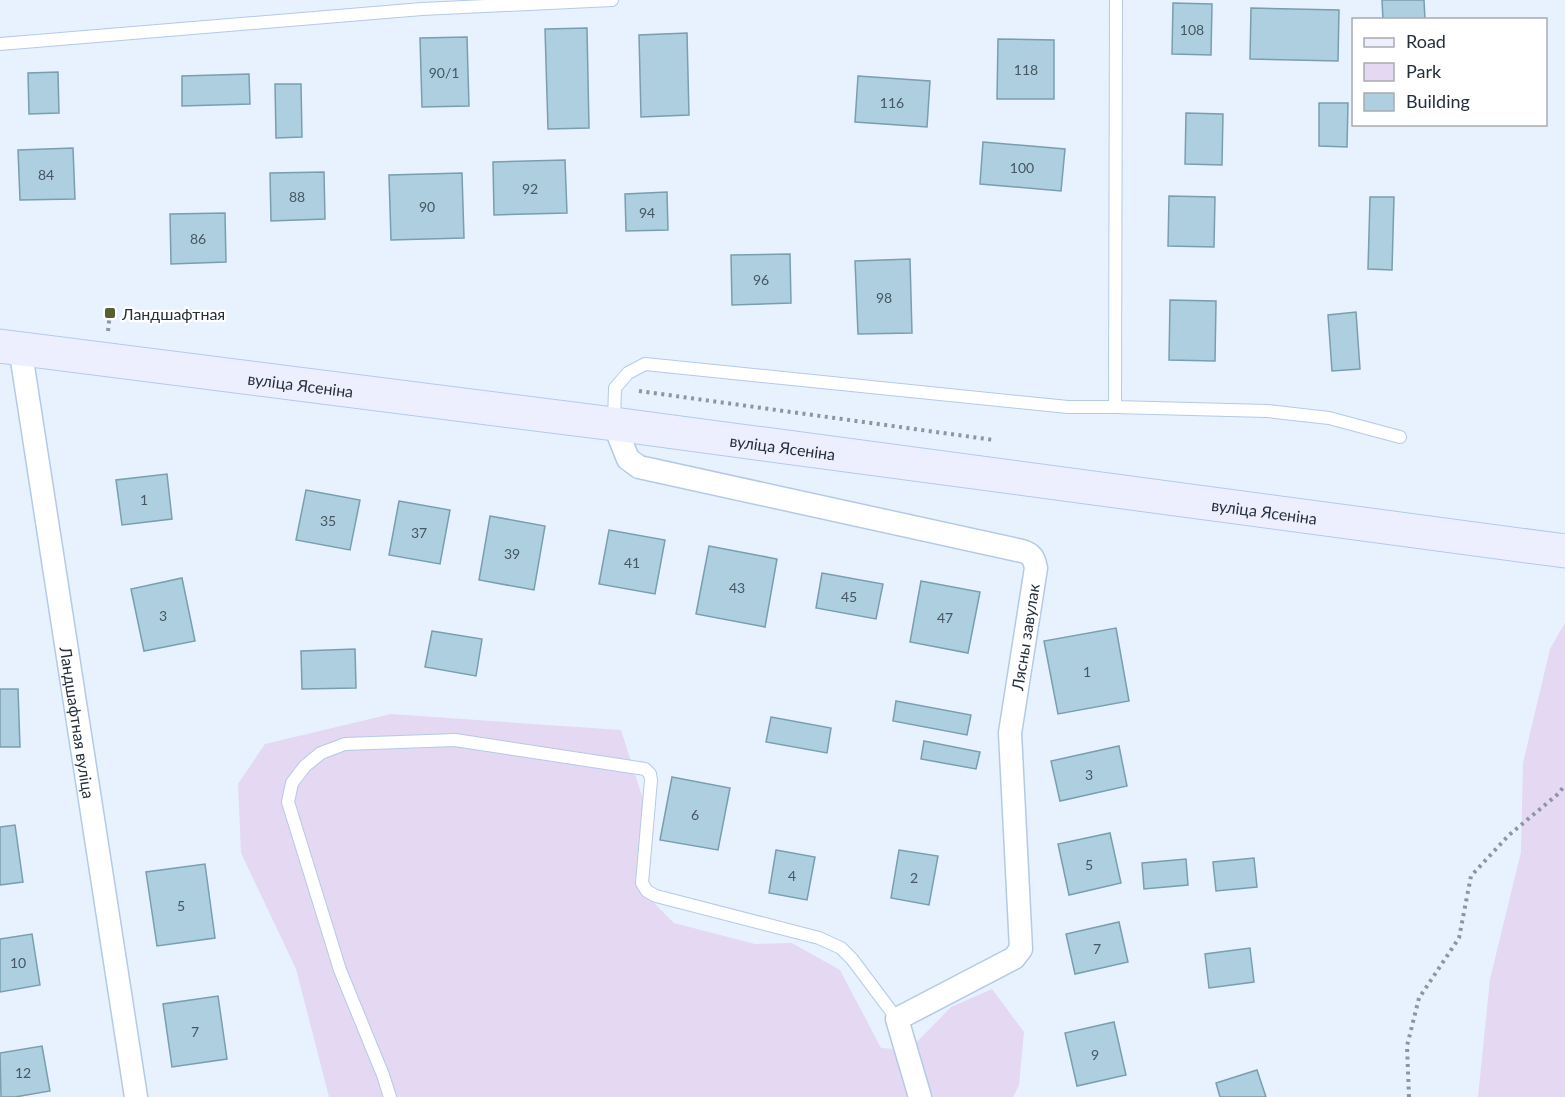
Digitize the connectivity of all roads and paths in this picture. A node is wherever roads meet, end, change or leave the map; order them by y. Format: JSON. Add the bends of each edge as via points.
{"nodes":[{"id":1,"x":612,"y":0,"type":"edge"},
{"id":2,"x":1116,"y":0,"type":"edge"},
{"id":3,"x":0,"y":44,"type":"edge"},
{"id":4,"x":10,"y":347,"type":"edge"},
{"id":5,"x":1116,"y":407,"type":"junction"},
{"id":6,"x":614,"y":424,"type":"junction"},
{"id":7,"x":1400,"y":437,"type":"dead end"},
{"id":8,"x":1565,"y":551,"type":"edge"},
{"id":9,"x":1565,"y":785,"type":"edge"},
{"id":10,"x":897,"y":1019,"type":"junction"},
{"id":11,"x":136,"y":1097,"type":"edge"},
{"id":12,"x":390,"y":1097,"type":"edge"},
{"id":13,"x":921,"y":1097,"type":"edge"},
{"id":14,"x":1409,"y":1097,"type":"edge"}],
"edges":[{"from":1,"to":3,"type":"lane","via":[[422,9]]},
{"from":2,"to":5,"type":"lane"},
{"from":4,"to":6,"type":"street","name":"вуліца Ясеніна"},
{"from":4,"to":11,"type":"street","name":"Ландшафтная вуліца"},
{"from":5,"to":6,"type":"lane","via":[[1068,407],[645,364],[615,388]]},
{"from":5,"to":7,"type":"lane","via":[[1278,412],[1329,418]]},
{"from":6,"to":8,"type":"street","name":"вуліца Ясеніна"},
{"from":6,"to":10,"type":"street","name":"Лясны завулак","via":[[628,459],[639,467],[1022,551],[1034,559],[1036,568],[1010,733],[1021,948],[1014,958]]},
{"from":9,"to":14,"type":"path","via":[[1509,835],[1471,876],[1459,938],[1419,998],[1407,1046]]},
{"from":10,"to":12,"type":"lane","via":[[841,948],[819,938],[647,891],[642,883],[651,780],[645,769],[455,740],[345,744],[321,753],[305,766],[292,783],[288,801],[340,970]]},
{"from":10,"to":13,"type":"street"}]}
